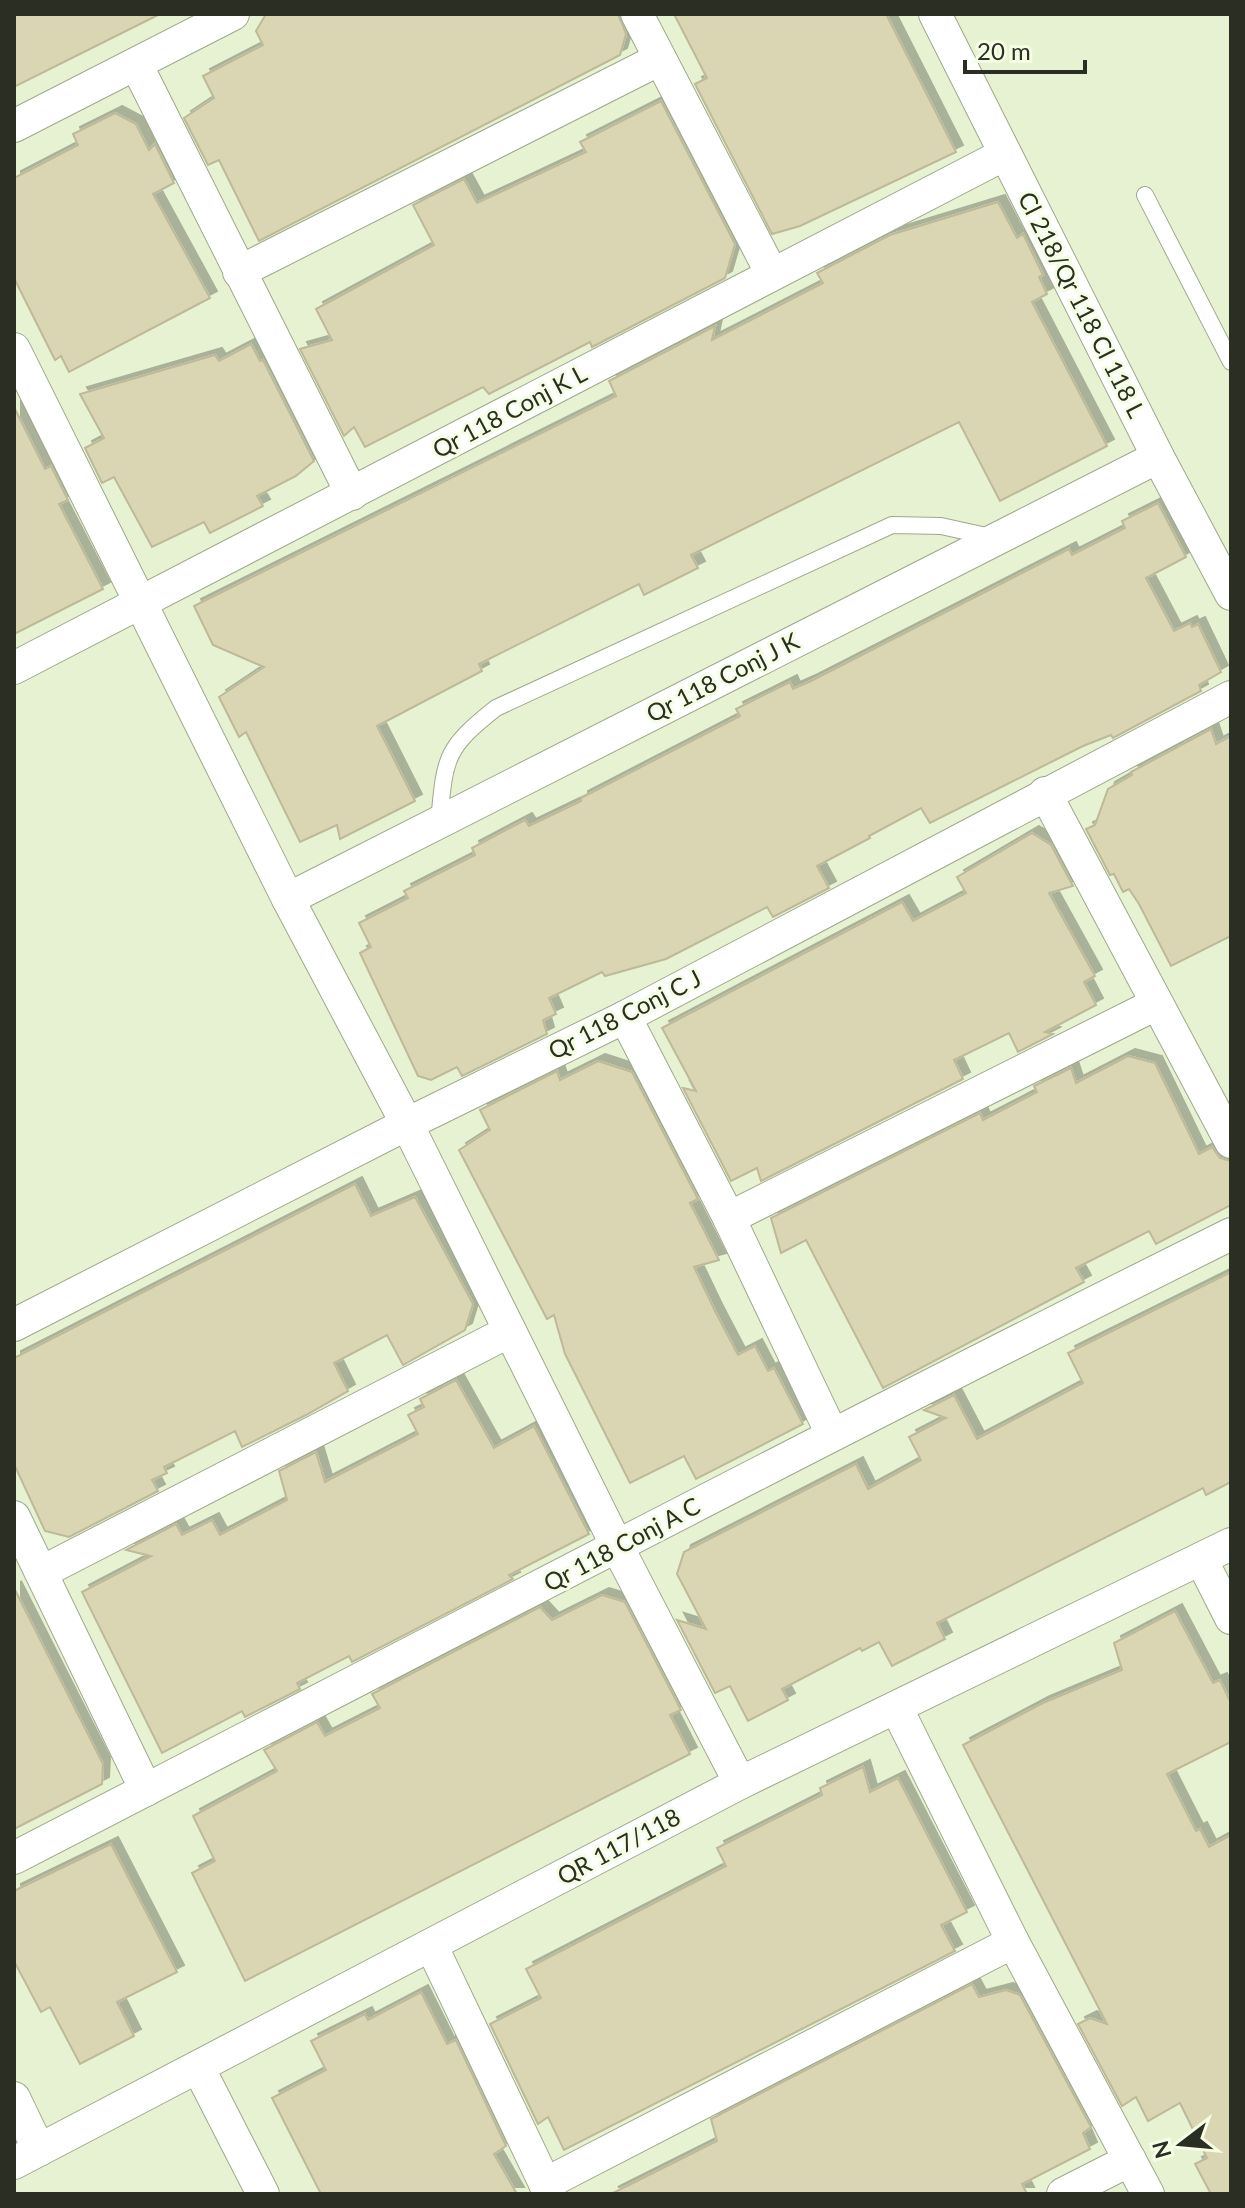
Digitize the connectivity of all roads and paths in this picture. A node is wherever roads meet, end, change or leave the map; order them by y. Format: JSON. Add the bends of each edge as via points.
{"nodes":[{"id":1,"x":233,"y":14,"type":"edge"},
{"id":2,"x":637,"y":14,"type":"edge"},
{"id":3,"x":935,"y":14,"type":"edge"},
{"id":4,"x":660,"y":59,"type":"junction"},
{"id":5,"x":136,"y":64,"type":"junction"},
{"id":6,"x":14,"y":126,"type":"edge"},
{"id":7,"x":1005,"y":154,"type":"junction"},
{"id":8,"x":1145,"y":195,"type":"dead end"},
{"id":9,"x":239,"y":272,"type":"junction"},
{"id":10,"x":772,"y":274,"type":"junction"},
{"id":11,"x":14,"y":349,"type":"edge"},
{"id":12,"x":1231,"y":362,"type":"edge"},
{"id":13,"x":22,"y":384,"type":"edge"},
{"id":14,"x":1158,"y":457,"type":"junction"},
{"id":15,"x":352,"y":494,"type":"junction"},
{"id":16,"x":997,"y":539,"type":"junction"},
{"id":17,"x":1231,"y":594,"type":"edge"},
{"id":18,"x":139,"y":604,"type":"junction"},
{"id":19,"x":14,"y":668,"type":"edge"},
{"id":20,"x":1231,"y":697,"type":"edge"},
{"id":21,"x":1045,"y":793,"type":"junction"},
{"id":22,"x":439,"y":822,"type":"junction"},
{"id":23,"x":288,"y":899,"type":"junction"},
{"id":24,"x":1156,"y":1004,"type":"junction"},
{"id":25,"x":625,"y":1017,"type":"junction"},
{"id":26,"x":407,"y":1124,"type":"junction"},
{"id":27,"x":1231,"y":1142,"type":"edge"},
{"id":28,"x":729,"y":1218,"type":"junction"},
{"id":29,"x":1231,"y":1234,"type":"edge"},
{"id":30,"x":14,"y":1325,"type":"edge"},
{"id":31,"x":510,"y":1331,"type":"junction"},
{"id":32,"x":831,"y":1432,"type":"junction"},
{"id":33,"x":14,"y":1517,"type":"edge"},
{"id":34,"x":1231,"y":1544,"type":"edge"},
{"id":35,"x":618,"y":1548,"type":"junction"},
{"id":36,"x":1201,"y":1559,"type":"junction"},
{"id":37,"x":42,"y":1572,"type":"junction"},
{"id":38,"x":1231,"y":1618,"type":"edge"},
{"id":39,"x":897,"y":1709,"type":"junction"},
{"id":40,"x":740,"y":1783,"type":"junction"},
{"id":41,"x":146,"y":1790,"type":"junction"},
{"id":42,"x":14,"y":1858,"type":"edge"},
{"id":43,"x":1013,"y":1942,"type":"junction"},
{"id":44,"x":432,"y":1947,"type":"junction"},
{"id":45,"x":198,"y":2067,"type":"junction"},
{"id":46,"x":14,"y":2098,"type":"edge"},
{"id":47,"x":26,"y":2156,"type":"edge"},
{"id":48,"x":1130,"y":2160,"type":"junction"},
{"id":49,"x":547,"y":2189,"type":"edge"},
{"id":50,"x":263,"y":2194,"type":"edge"},
{"id":51,"x":1063,"y":2194,"type":"edge"},
{"id":52,"x":1148,"y":2194,"type":"edge"}],
"edges":[{"from":1,"to":5,"type":"street"},
{"from":2,"to":4,"type":"street"},
{"from":3,"to":7,"type":"street","name":"Cl 218/Qr 118 Cl 118 L"},
{"from":4,"to":9,"type":"street"},
{"from":4,"to":10,"type":"street"},
{"from":5,"to":6,"type":"street"},
{"from":5,"to":9,"type":"street"},
{"from":7,"to":10,"type":"street","name":"Qr 118 Conj K L"},
{"from":7,"to":14,"type":"street","name":"Cl 218/Qr 118 Cl 118 L"},
{"from":8,"to":12,"type":"lane"},
{"from":9,"to":15,"type":"street"},
{"from":10,"to":15,"type":"street","name":"Qr 118 Conj K L"},
{"from":11,"to":13,"type":"street"},
{"from":13,"to":18,"type":"street"},
{"from":14,"to":16,"type":"street","name":"Qr 118 Conj J K"},
{"from":14,"to":17,"type":"street","name":"Cl 218/Qr 118 Cl 118 L"},
{"from":15,"to":18,"type":"street","name":"Qr 118 Conj K L"},
{"from":16,"to":22,"type":"street","name":"Qr 118 Conj J K"},
{"from":16,"to":22,"type":"lane","via":[[941,526],[892,525],[496,708],[464,733],[445,765]]},
{"from":18,"to":19,"type":"street","name":"Qr 118 Conj K L"},
{"from":18,"to":23,"type":"street"},
{"from":20,"to":21,"type":"street","name":"Qr 118 Conj C J"},
{"from":21,"to":24,"type":"street"},
{"from":21,"to":25,"type":"street","name":"Qr 118 Conj C J"},
{"from":22,"to":23,"type":"street","name":"Qr 118 Conj J K"},
{"from":23,"to":26,"type":"street"},
{"from":24,"to":27,"type":"street"},
{"from":24,"to":28,"type":"street"},
{"from":25,"to":26,"type":"street","name":"Qr 118 Conj C J"},
{"from":25,"to":28,"type":"street"},
{"from":26,"to":30,"type":"street","name":"Qr 118 Conj C J"},
{"from":26,"to":31,"type":"street"},
{"from":28,"to":32,"type":"street"},
{"from":29,"to":32,"type":"street","name":"Qr 118 Conj A C"},
{"from":31,"to":35,"type":"street"},
{"from":31,"to":37,"type":"street"},
{"from":32,"to":35,"type":"street","name":"Qr 118 Conj A C"},
{"from":33,"to":37,"type":"street"},
{"from":34,"to":36,"type":"street","name":"QR 117/118"},
{"from":35,"to":40,"type":"street"},
{"from":35,"to":41,"type":"street","name":"Qr 118 Conj A C"},
{"from":36,"to":38,"type":"street"},
{"from":36,"to":39,"type":"street","name":"QR 117/118"},
{"from":37,"to":41,"type":"street"},
{"from":39,"to":40,"type":"street","name":"QR 117/118"},
{"from":39,"to":43,"type":"street"},
{"from":40,"to":44,"type":"street","name":"QR 117/118"},
{"from":41,"to":42,"type":"street","name":"Qr 118 Conj A C"},
{"from":43,"to":48,"type":"street"},
{"from":43,"to":49,"type":"street"},
{"from":44,"to":45,"type":"street","name":"QR 117/118"},
{"from":44,"to":49,"type":"street"},
{"from":45,"to":47,"type":"street","name":"QR 117/118"},
{"from":45,"to":50,"type":"street"},
{"from":46,"to":47,"type":"street"},
{"from":48,"to":51,"type":"street"},
{"from":48,"to":52,"type":"street"}]}
